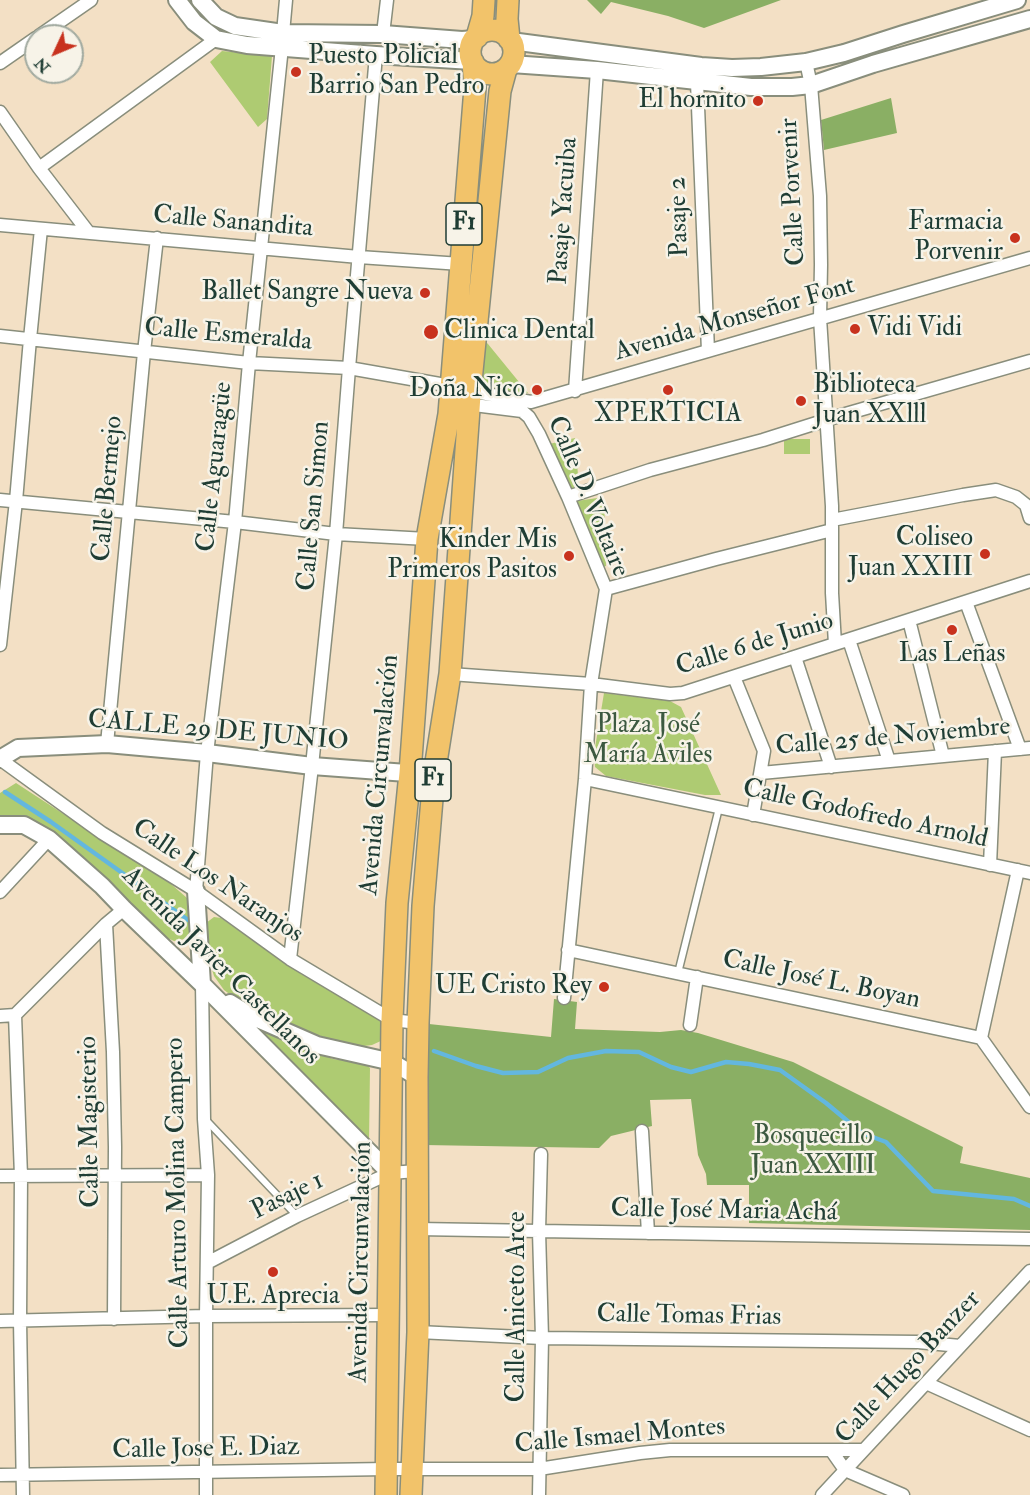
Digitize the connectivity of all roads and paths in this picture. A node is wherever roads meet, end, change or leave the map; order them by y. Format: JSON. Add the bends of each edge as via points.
{"nodes":[{"id":1,"x":90,"y":0,"type":"edge"},
{"id":2,"x":177,"y":0,"type":"edge"},
{"id":3,"x":200,"y":0,"type":"edge"},
{"id":4,"x":285,"y":0,"type":"edge"},
{"id":5,"x":387,"y":0,"type":"edge"},
{"id":6,"x":484,"y":0,"type":"edge"},
{"id":7,"x":508,"y":0,"type":"edge"},
{"id":8,"x":1017,"y":0,"type":"edge"},
{"id":9,"x":1030,"y":19,"type":"edge"},
{"id":10,"x":56,"y":24,"type":"edge"},
{"id":11,"x":382,"y":34,"type":"junction"},
{"id":12,"x":476,"y":38,"type":"junction"},
{"id":13,"x":216,"y":39,"type":"junction"},
{"id":14,"x":282,"y":40,"type":"junction"},
{"id":15,"x":510,"y":40,"type":"junction"},
{"id":16,"x":24,"y":47,"type":"edge"},
{"id":17,"x":376,"y":55,"type":"junction"},
{"id":18,"x":472,"y":61,"type":"junction"},
{"id":19,"x":806,"y":62,"type":"junction"},
{"id":20,"x":0,"y":63,"type":"edge"},
{"id":21,"x":509,"y":66,"type":"junction"},
{"id":22,"x":597,"y":70,"type":"junction"},
{"id":23,"x":697,"y":82,"type":"junction"},
{"id":24,"x":811,"y":85,"type":"junction"},
{"id":25,"x":0,"y":112,"type":"edge"},
{"id":26,"x":39,"y":168,"type":"junction"},
{"id":27,"x":0,"y":225,"type":"edge"},
{"id":28,"x":41,"y":229,"type":"junction"},
{"id":29,"x":89,"y":233,"type":"junction"},
{"id":30,"x":157,"y":238,"type":"junction"},
{"id":31,"x":261,"y":249,"type":"junction"},
{"id":32,"x":359,"y":257,"type":"junction"},
{"id":33,"x":1030,"y":258,"type":"edge"},
{"id":34,"x":462,"y":264,"type":"junction"},
{"id":35,"x":820,"y":318,"type":"junction"},
{"id":36,"x":0,"y":336,"type":"edge"},
{"id":37,"x":30,"y":339,"type":"junction"},
{"id":38,"x":708,"y":351,"type":"junction"},
{"id":39,"x":144,"y":352,"type":"junction"},
{"id":40,"x":1030,"y":361,"type":"edge"},
{"id":41,"x":249,"y":363,"type":"junction"},
{"id":42,"x":349,"y":368,"type":"junction"},
{"id":43,"x":575,"y":391,"type":"junction"},
{"id":44,"x":460,"y":396,"type":"junction"},
{"id":45,"x":826,"y":421,"type":"junction"},
{"id":46,"x":568,"y":497,"type":"junction"},
{"id":47,"x":0,"y":500,"type":"edge"},
{"id":48,"x":16,"y":501,"type":"junction"},
{"id":49,"x":129,"y":512,"type":"junction"},
{"id":50,"x":1030,"y":518,"type":"edge"},
{"id":51,"x":235,"y":522,"type":"junction"},
{"id":52,"x":832,"y":525,"type":"junction"},
{"id":53,"x":336,"y":534,"type":"junction"},
{"id":54,"x":427,"y":539,"type":"junction"},
{"id":55,"x":1030,"y":577,"type":"edge"},
{"id":56,"x":606,"y":589,"type":"junction"},
{"id":57,"x":966,"y":602,"type":"junction"},
{"id":58,"x":909,"y":620,"type":"junction"},
{"id":59,"x":849,"y":640,"type":"junction"},
{"id":60,"x":835,"y":644,"type":"junction"},
{"id":61,"x":0,"y":645,"type":"edge"},
{"id":62,"x":795,"y":657,"type":"junction"},
{"id":63,"x":450,"y":674,"type":"junction"},
{"id":64,"x":734,"y":677,"type":"junction"},
{"id":65,"x":591,"y":684,"type":"junction"},
{"id":66,"x":107,"y":744,"type":"junction"},
{"id":67,"x":1025,"y":748,"type":"edge"},
{"id":68,"x":995,"y":751,"type":"junction"},
{"id":69,"x":207,"y":753,"type":"junction"},
{"id":70,"x":943,"y":756,"type":"junction"},
{"id":71,"x":0,"y":759,"type":"edge"},
{"id":72,"x":889,"y":761,"type":"junction"},
{"id":73,"x":312,"y":766,"type":"junction"},
{"id":74,"x":831,"y":767,"type":"junction"},
{"id":75,"x":410,"y":773,"type":"junction"},
{"id":76,"x":761,"y":773,"type":"junction"},
{"id":77,"x":434,"y":775,"type":"junction"},
{"id":78,"x":585,"y":778,"type":"junction"},
{"id":79,"x":719,"y":807,"type":"junction"},
{"id":80,"x":753,"y":815,"type":"junction"},
{"id":81,"x":0,"y":825,"type":"edge"},
{"id":82,"x":49,"y":839,"type":"junction"},
{"id":83,"x":990,"y":865,"type":"junction"},
{"id":84,"x":1024,"y":872,"type":"edge"},
{"id":85,"x":196,"y":891,"type":"junction"},
{"id":86,"x":0,"y":892,"type":"edge"},
{"id":87,"x":124,"y":909,"type":"junction"},
{"id":88,"x":106,"y":924,"type":"junction"},
{"id":89,"x":198,"y":928,"type":"junction"},
{"id":90,"x":162,"y":945,"type":"junction"},
{"id":91,"x":568,"y":950,"type":"junction"},
{"id":92,"x":290,"y":959,"type":"junction"},
{"id":93,"x":678,"y":973,"type":"junction"},
{"id":94,"x":698,"y":977,"type":"junction"},
{"id":95,"x":202,"y":984,"type":"junction"},
{"id":96,"x":564,"y":998,"type":"dead end"},
{"id":97,"x":15,"y":1015,"type":"junction"},
{"id":98,"x":0,"y":1016,"type":"edge"},
{"id":99,"x":392,"y":1020,"type":"junction"},
{"id":100,"x":418,"y":1023,"type":"junction"},
{"id":101,"x":690,"y":1026,"type":"dead end"},
{"id":102,"x":981,"y":1038,"type":"junction"},
{"id":103,"x":392,"y":1062,"type":"junction"},
{"id":104,"x":417,"y":1077,"type":"junction"},
{"id":105,"x":1030,"y":1107,"type":"edge"},
{"id":106,"x":204,"y":1119,"type":"junction"},
{"id":107,"x":642,"y":1131,"type":"dead end"},
{"id":108,"x":541,"y":1154,"type":"dead end"},
{"id":109,"x":417,"y":1171,"type":"junction"},
{"id":110,"x":390,"y":1173,"type":"junction"},
{"id":111,"x":208,"y":1174,"type":"junction"},
{"id":112,"x":115,"y":1175,"type":"junction"},
{"id":113,"x":0,"y":1176,"type":"edge"},
{"id":114,"x":21,"y":1176,"type":"junction"},
{"id":115,"x":297,"y":1216,"type":"junction"},
{"id":116,"x":417,"y":1228,"type":"junction"},
{"id":117,"x":539,"y":1232,"type":"junction"},
{"id":118,"x":648,"y":1233,"type":"junction"},
{"id":119,"x":1030,"y":1239,"type":"edge"},
{"id":120,"x":207,"y":1263,"type":"junction"},
{"id":121,"x":1030,"y":1271,"type":"edge"},
{"id":122,"x":388,"y":1315,"type":"junction"},
{"id":123,"x":206,"y":1316,"type":"junction"},
{"id":124,"x":114,"y":1319,"type":"junction"},
{"id":125,"x":20,"y":1320,"type":"junction"},
{"id":126,"x":0,"y":1321,"type":"edge"},
{"id":127,"x":418,"y":1332,"type":"junction"},
{"id":128,"x":542,"y":1338,"type":"junction"},
{"id":129,"x":960,"y":1346,"type":"junction"},
{"id":130,"x":926,"y":1383,"type":"junction"},
{"id":131,"x":1030,"y":1430,"type":"edge"},
{"id":132,"x":831,"y":1450,"type":"junction"},
{"id":133,"x":863,"y":1450,"type":"junction"},
{"id":134,"x":387,"y":1469,"type":"junction"},
{"id":135,"x":540,"y":1469,"type":"junction"},
{"id":136,"x":412,"y":1470,"type":"junction"},
{"id":137,"x":845,"y":1470,"type":"junction"},
{"id":138,"x":207,"y":1472,"type":"junction"},
{"id":139,"x":0,"y":1475,"type":"edge"},
{"id":140,"x":23,"y":1475,"type":"junction"},
{"id":141,"x":23,"y":1495,"type":"edge"},
{"id":142,"x":206,"y":1495,"type":"edge"},
{"id":143,"x":386,"y":1495,"type":"edge"},
{"id":144,"x":411,"y":1495,"type":"edge"},
{"id":145,"x":539,"y":1495,"type":"edge"},
{"id":146,"x":822,"y":1495,"type":"edge"},
{"id":147,"x":903,"y":1495,"type":"edge"}],
"edges":[{"from":1,"to":10,"type":"street"},
{"from":2,"to":13,"type":"street","via":[[194,22]]},
{"from":3,"to":14,"type":"street","via":[[216,17],[235,27]]},
{"from":4,"to":14,"type":"street","name":"Calle Aguaragüe"},
{"from":5,"to":11,"type":"street"},
{"from":6,"to":12,"type":"highway","number":"F1"},
{"from":7,"to":15,"type":"highway","number":"F1"},
{"from":8,"to":19,"type":"street"},
{"from":9,"to":24,"type":"street"},
{"from":11,"to":12,"type":"street"},
{"from":11,"to":14,"type":"street"},
{"from":12,"to":15,"type":"highway","via":[[494,31]]},
{"from":12,"to":18,"type":"highway","number":"F1","via":[[470,49]]},
{"from":13,"to":14,"type":"street","via":[[247,45]]},
{"from":13,"to":26,"type":"street"},
{"from":14,"to":17,"type":"street"},
{"from":14,"to":31,"type":"street","name":"Calle Aguaragüe"},
{"from":15,"to":19,"type":"street","via":[[701,66],[761,67]]},
{"from":15,"to":21,"type":"highway","number":"F1","via":[[514,55]]},
{"from":16,"to":20,"type":"street"},
{"from":17,"to":18,"type":"street"},
{"from":17,"to":32,"type":"street","name":"Calle San Simon"},
{"from":18,"to":21,"type":"highway","via":[[484,73],[499,73]]},
{"from":18,"to":34,"type":"highway","name":"Avenida Circunvalación","number":"F1","via":[[475,88]]},
{"from":19,"to":24,"type":"street","name":"Calle Porvenir"},
{"from":21,"to":22,"type":"street"},
{"from":21,"to":44,"type":"highway","name":"Avenida Circunvalación","number":"F1","via":[[501,91]]},
{"from":22,"to":23,"type":"street"},
{"from":22,"to":43,"type":"street","name":"Pasaje Yacuiba"},
{"from":23,"to":24,"type":"street","via":[[751,87]]},
{"from":23,"to":38,"type":"street","name":"Pasaje 2"},
{"from":24,"to":35,"type":"street","name":"Calle Porvenir","via":[[820,196]]},
{"from":25,"to":26,"type":"street"},
{"from":26,"to":29,"type":"street"},
{"from":27,"to":28,"type":"street","name":"Calle Sanandita"},
{"from":28,"to":29,"type":"street","name":"Calle Sanandita"},
{"from":28,"to":37,"type":"street"},
{"from":29,"to":30,"type":"street","name":"Calle Sanandita"},
{"from":30,"to":31,"type":"street","name":"Calle Sanandita"},
{"from":30,"to":39,"type":"street","name":"Calle Bermejo"},
{"from":31,"to":32,"type":"street","name":"Calle Sanandita"},
{"from":31,"to":41,"type":"street","name":"Calle Aguaragüe"},
{"from":32,"to":34,"type":"street","name":"Calle Sanandita"},
{"from":32,"to":42,"type":"street","name":"Calle San Simon"},
{"from":33,"to":35,"type":"street","name":"Avenida Monseñor Font"},
{"from":34,"to":44,"type":"highway","name":"Avenida Circunvalación","number":"F1"},
{"from":35,"to":38,"type":"street","name":"Avenida Monseñor Font"},
{"from":35,"to":45,"type":"street","name":"Calle Porvenir"},
{"from":36,"to":37,"type":"street","name":"Calle Esmeralda"},
{"from":37,"to":39,"type":"street","name":"Calle Esmeralda"},
{"from":37,"to":48,"type":"street"},
{"from":38,"to":43,"type":"street","name":"Avenida Monseñor Font"},
{"from":39,"to":41,"type":"street","name":"Calle Esmeralda"},
{"from":39,"to":49,"type":"street","name":"Calle Bermejo"},
{"from":40,"to":45,"type":"street"},
{"from":41,"to":42,"type":"street","name":"Calle Esmeralda"},
{"from":41,"to":51,"type":"street","name":"Calle Aguaragüe"},
{"from":42,"to":44,"type":"street","name":"Calle Esmeralda"},
{"from":42,"to":53,"type":"street","name":"Calle San Simon"},
{"from":43,"to":44,"type":"street","name":"Avenida Monseñor Font","via":[[531,402]]},
{"from":44,"to":46,"type":"street","name":"Calle D. Voltaire","via":[[522,411],[529,417]]},
{"from":44,"to":54,"type":"highway","name":"Avenida Circunvalación","number":"F1"},
{"from":44,"to":63,"type":"highway","name":"Avenida Circunvalación","number":"F1"},
{"from":45,"to":46,"type":"street"},
{"from":45,"to":52,"type":"street","name":"Calle Porvenir"},
{"from":46,"to":56,"type":"street","name":"Calle D. Voltaire"},
{"from":47,"to":48,"type":"street"},
{"from":48,"to":49,"type":"street"},
{"from":48,"to":61,"type":"street"},
{"from":49,"to":51,"type":"street"},
{"from":49,"to":66,"type":"street","name":"Calle Bermejo"},
{"from":50,"to":52,"type":"street","via":[[1026,505],[996,490]]},
{"from":51,"to":53,"type":"street"},
{"from":51,"to":69,"type":"street","name":"Calle Aguaragüe"},
{"from":52,"to":56,"type":"street"},
{"from":52,"to":60,"type":"street","name":"Calle Porvenir"},
{"from":53,"to":54,"type":"street"},
{"from":53,"to":73,"type":"street","name":"Calle San Simon"},
{"from":54,"to":75,"type":"highway","name":"Avenida Circunvalación","number":"F1"},
{"from":55,"to":57,"type":"street","name":"Calle 6 de Junio"},
{"from":56,"to":65,"type":"street","name":"Calle D. Voltaire"},
{"from":57,"to":58,"type":"street","name":"Calle 6 de Junio"},
{"from":57,"to":67,"type":"street"},
{"from":58,"to":59,"type":"street","name":"Calle 6 de Junio"},
{"from":58,"to":70,"type":"street"},
{"from":59,"to":60,"type":"street","name":"Calle 6 de Junio"},
{"from":59,"to":72,"type":"street"},
{"from":60,"to":62,"type":"street","name":"Calle 6 de Junio"},
{"from":62,"to":64,"type":"street","name":"Calle 6 de Junio"},
{"from":62,"to":74,"type":"street"},
{"from":63,"to":65,"type":"street","name":"Calle 6 de Junio"},
{"from":63,"to":77,"type":"highway","name":"Avenida Circunvalación","number":"F1"},
{"from":64,"to":65,"type":"street","name":"Calle 6 de Junio","via":[[670,694]]},
{"from":64,"to":76,"type":"street","via":[[764,751]]},
{"from":65,"to":78,"type":"street","name":"Calle D. Voltaire"},
{"from":66,"to":69,"type":"street","name":"CALLE 29 DE JUNIO"},
{"from":66,"to":71,"type":"street","name":"CALLE 29 DE JUNIO","via":[[18,748]]},
{"from":67,"to":68,"type":"street","name":"Calle 25 de Noviembre"},
{"from":68,"to":70,"type":"street","name":"Calle 25 de Noviembre"},
{"from":68,"to":83,"type":"street"},
{"from":69,"to":73,"type":"street","name":"CALLE 29 DE JUNIO"},
{"from":69,"to":85,"type":"street","name":"Calle Aguaragüe"},
{"from":70,"to":72,"type":"street","name":"Calle 25 de Noviembre"},
{"from":71,"to":85,"type":"street","name":"Calle Los Naranjos","via":[[102,833]]},
{"from":72,"to":74,"type":"street","name":"Calle 25 de Noviembre"},
{"from":73,"to":75,"type":"street","name":"CALLE 29 DE JUNIO"},
{"from":73,"to":92,"type":"street","name":"Calle San Simon"},
{"from":74,"to":76,"type":"street","name":"Calle 25 de Noviembre"},
{"from":75,"to":77,"type":"street","name":"CALLE 29 DE JUNIO"},
{"from":75,"to":99,"type":"highway","name":"Avenida Circunvalación","number":"F1","via":[[397,903]]},
{"from":76,"to":80,"type":"street"},
{"from":77,"to":100,"type":"highway","name":"Avenida Circunvalación","number":"F1"},
{"from":78,"to":79,"type":"street","name":"Calle Godofredo Arnold"},
{"from":78,"to":91,"type":"street","name":"Calle D. Voltaire"},
{"from":79,"to":80,"type":"street","name":"Calle Godofredo Arnold"},
{"from":79,"to":93,"type":"lane"},
{"from":80,"to":83,"type":"street","name":"Calle Godofredo Arnold"},
{"from":81,"to":82,"type":"street","name":"Avenida Javier Castellanos","via":[[24,825]]},
{"from":82,"to":86,"type":"street"},
{"from":82,"to":87,"type":"street","name":"Avenida Javier Castellanos"},
{"from":83,"to":84,"type":"street","name":"Calle Godofredo Arnold"},
{"from":84,"to":102,"type":"street"},
{"from":85,"to":89,"type":"street","name":"Calle Arturo Molina Campero"},
{"from":85,"to":92,"type":"street","name":"Calle Los Naranjos"},
{"from":87,"to":88,"type":"street"},
{"from":87,"to":90,"type":"street","name":"Avenida Javier Castellanos"},
{"from":88,"to":97,"type":"street"},
{"from":88,"to":112,"type":"street","name":"Calle Magisterio"},
{"from":89,"to":90,"type":"street","via":[[190,946]]},
{"from":89,"to":95,"type":"street","name":"Calle Arturo Molina Campero"},
{"from":90,"to":95,"type":"street","name":"Avenida Javier Castellanos"},
{"from":91,"to":93,"type":"street","name":"Calle José L. Boyan"},
{"from":91,"to":96,"type":"street","name":"Calle D. Voltaire"},
{"from":92,"to":99,"type":"street","name":"Calle Los Naranjos"},
{"from":93,"to":94,"type":"street","name":"Calle José L. Boyan"},
{"from":94,"to":101,"type":"street"},
{"from":94,"to":102,"type":"street","name":"Calle José L. Boyan"},
{"from":95,"to":103,"type":"street","via":[[253,1017],[317,1045]]},
{"from":95,"to":106,"type":"street","name":"Calle Arturo Molina Campero"},
{"from":95,"to":110,"type":"street","name":"Avenida Javier Castellanos"},
{"from":97,"to":98,"type":"street"},
{"from":97,"to":114,"type":"street"},
{"from":99,"to":100,"type":"street","name":"Calle Los Naranjos"},
{"from":99,"to":103,"type":"highway","name":"Avenida Circunvalación","number":"F1"},
{"from":100,"to":104,"type":"highway","name":"Avenida Circunvalación","number":"F1"},
{"from":102,"to":105,"type":"street"},
{"from":103,"to":104,"type":"street"},
{"from":103,"to":110,"type":"highway","name":"Avenida Circunvalación","number":"F1"},
{"from":104,"to":109,"type":"highway","name":"Avenida Circunvalación","number":"F1"},
{"from":106,"to":111,"type":"street","name":"Calle Arturo Molina Campero"},
{"from":106,"to":115,"type":"lane"},
{"from":107,"to":118,"type":"street"},
{"from":108,"to":117,"type":"street","name":"Calle Aniceto Arce"},
{"from":109,"to":110,"type":"street"},
{"from":109,"to":116,"type":"highway","name":"Avenida Circunvalación","number":"F1"},
{"from":110,"to":115,"type":"street","name":"Pasaje 1"},
{"from":110,"to":122,"type":"highway","name":"Avenida Circunvalación","number":"F1"},
{"from":111,"to":112,"type":"street"},
{"from":111,"to":120,"type":"street","name":"Calle Arturo Molina Campero"},
{"from":112,"to":114,"type":"street"},
{"from":112,"to":124,"type":"street","name":"Calle Magisterio"},
{"from":113,"to":114,"type":"street"},
{"from":114,"to":125,"type":"street"},
{"from":115,"to":120,"type":"street","name":"Pasaje 1"},
{"from":116,"to":117,"type":"street","name":"Calle José Maria Achá"},
{"from":116,"to":127,"type":"highway","name":"Avenida Circunvalación","number":"F1"},
{"from":117,"to":118,"type":"street","name":"Calle José Maria Achá"},
{"from":117,"to":128,"type":"street","name":"Calle Aniceto Arce"},
{"from":118,"to":119,"type":"street","name":"Calle José Maria Achá"},
{"from":120,"to":123,"type":"street","name":"Calle Arturo Molina Campero"},
{"from":121,"to":129,"type":"street","name":"Calle Hugo Banzer"},
{"from":122,"to":123,"type":"street"},
{"from":122,"to":134,"type":"highway","name":"Avenida Circunvalación","number":"F1"},
{"from":123,"to":124,"type":"street"},
{"from":123,"to":138,"type":"street","name":"Calle Arturo Molina Campero"},
{"from":124,"to":125,"type":"street"},
{"from":125,"to":126,"type":"street"},
{"from":125,"to":140,"type":"street"},
{"from":127,"to":128,"type":"street","name":"Calle Tomas Frias"},
{"from":127,"to":136,"type":"highway","name":"Avenida Circunvalación","number":"F1"},
{"from":128,"to":129,"type":"street","name":"Calle Tomas Frias","via":[[918,1342]]},
{"from":128,"to":135,"type":"street","name":"Calle Aniceto Arce"},
{"from":129,"to":130,"type":"street","name":"Calle Hugo Banzer"},
{"from":130,"to":131,"type":"street"},
{"from":130,"to":133,"type":"street","name":"Calle Hugo Banzer"},
{"from":132,"to":133,"type":"street","name":"Calle Ismael Montes"},
{"from":132,"to":135,"type":"street","name":"Calle Ismael Montes","via":[[670,1450]]},
{"from":132,"to":137,"type":"street"},
{"from":133,"to":137,"type":"street","name":"Calle Hugo Banzer"},
{"from":134,"to":136,"type":"street","name":"Calle Jose E. Diaz"},
{"from":134,"to":138,"type":"street","name":"Calle Jose E. Diaz"},
{"from":134,"to":143,"type":"highway","name":"Avenida Circunvalación","number":"F1"},
{"from":135,"to":136,"type":"street","name":"Calle Ismael Montes"},
{"from":135,"to":145,"type":"street","name":"Calle Aniceto Arce"},
{"from":136,"to":144,"type":"highway","name":"Avenida Circunvalación","number":"F1"},
{"from":137,"to":146,"type":"street","name":"Calle Hugo Banzer"},
{"from":137,"to":147,"type":"street"},
{"from":138,"to":140,"type":"street","name":"Calle Jose E. Diaz"},
{"from":138,"to":142,"type":"street","name":"Calle Arturo Molina Campero"},
{"from":139,"to":140,"type":"street","name":"Calle Jose E. Diaz"},
{"from":140,"to":141,"type":"street"}]}
